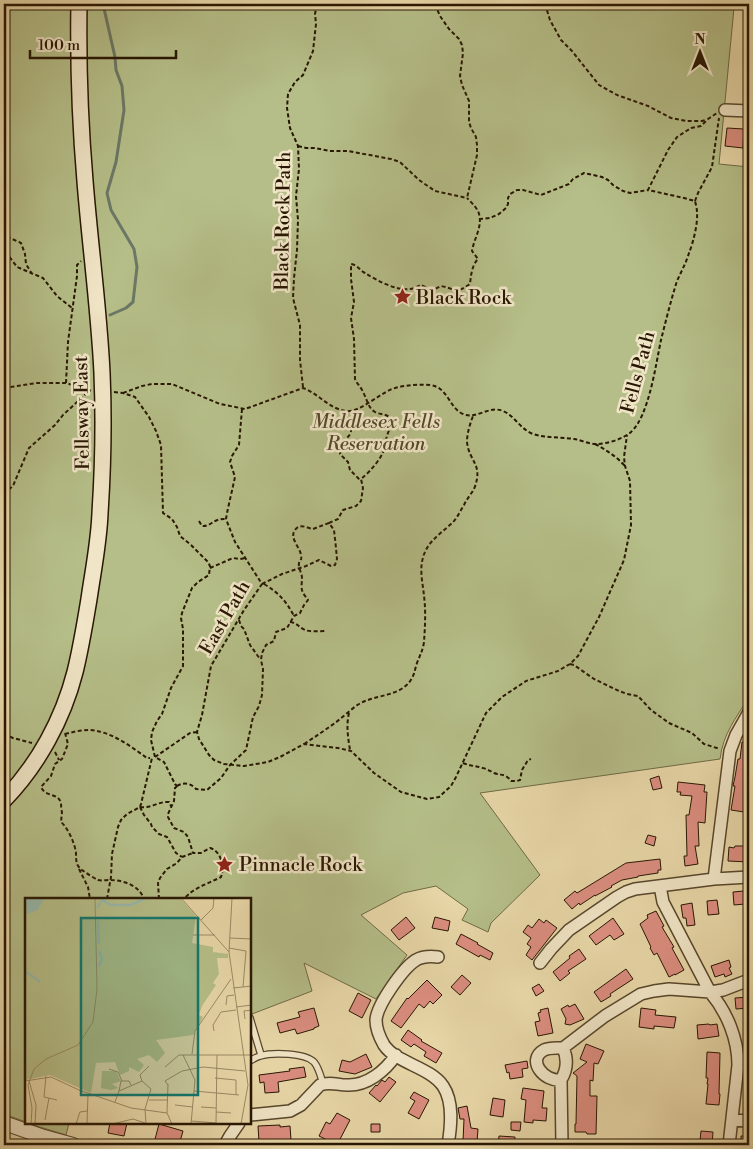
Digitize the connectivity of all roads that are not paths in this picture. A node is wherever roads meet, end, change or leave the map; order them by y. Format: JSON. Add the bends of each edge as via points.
{"nodes":[{"id":1,"x":79,"y":4,"type":"edge"},
{"id":2,"x":725,"y":110,"type":"road end"},
{"id":3,"x":749,"y":112,"type":"edge"},
{"id":4,"x":749,"y":712,"type":"edge"},
{"id":5,"x":4,"y":800,"type":"edge"},
{"id":6,"x":749,"y":877,"type":"edge"},
{"id":7,"x":714,"y":879,"type":"junction"},
{"id":8,"x":660,"y":886,"type":"junction"},
{"id":9,"x":438,"y":957,"type":"dead end"},
{"id":10,"x":540,"y":964,"type":"dead end"},
{"id":11,"x":749,"y":980,"type":"edge"},
{"id":12,"x":710,"y":992,"type":"junction"},
{"id":13,"x":251,"y":1021,"type":"edge"},
{"id":14,"x":563,"y":1048,"type":"junction"},
{"id":15,"x":261,"y":1055,"type":"junction"},
{"id":16,"x":396,"y":1055,"type":"junction"},
{"id":17,"x":251,"y":1060,"type":"edge"},
{"id":18,"x":560,"y":1080,"type":"junction"},
{"id":19,"x":323,"y":1084,"type":"junction"},
{"id":20,"x":251,"y":1116,"type":"edge"},
{"id":21,"x":732,"y":1120,"type":"junction"},
{"id":22,"x":749,"y":1121,"type":"edge"},
{"id":23,"x":4,"y":1123,"type":"edge"},
{"id":24,"x":238,"y":1124,"type":"edge"},
{"id":25,"x":42,"y":1141,"type":"edge"},
{"id":26,"x":73,"y":1145,"type":"edge"},
{"id":27,"x":225,"y":1145,"type":"edge"},
{"id":28,"x":448,"y":1145,"type":"edge"},
{"id":29,"x":562,"y":1145,"type":"edge"},
{"id":30,"x":729,"y":1145,"type":"edge"}],
"edges":[{"from":1,"to":5,"type":"main road","name":"Fellsway East","via":[[82,138],[102,374],[100,515],[76,671],[59,732]]},
{"from":2,"to":3,"type":"street"},
{"from":4,"to":7,"type":"street","via":[[729,755]]},
{"from":6,"to":7,"type":"street"},
{"from":7,"to":8,"type":"street"},
{"from":8,"to":10,"type":"street","via":[[617,897],[569,930]]},
{"from":8,"to":12,"type":"street","via":[[663,902]]},
{"from":9,"to":16,"type":"street","via":[[420,958],[406,968],[377,1014],[376,1023],[382,1042]]},
{"from":11,"to":12,"type":"street"},
{"from":12,"to":14,"type":"street","via":[[669,989],[642,994],[605,1016]]},
{"from":12,"to":21,"type":"street","via":[[736,1044],[738,1065]]},
{"from":13,"to":15,"type":"lane"},
{"from":14,"to":18,"type":"street","via":[[566,1066]]},
{"from":14,"to":18,"type":"street","via":[[544,1050],[537,1061],[544,1076]]},
{"from":15,"to":17,"type":"lane"},
{"from":15,"to":19,"type":"lane","via":[[285,1054],[308,1058],[317,1065]]},
{"from":16,"to":19,"type":"street","via":[[389,1065],[366,1081],[351,1085]]},
{"from":16,"to":28,"type":"street","via":[[443,1085],[450,1105]]},
{"from":18,"to":29,"type":"street"},
{"from":19,"to":20,"type":"street","via":[[290,1111]]},
{"from":21,"to":22,"type":"street"},
{"from":21,"to":30,"type":"street"},
{"from":23,"to":25,"type":"street"},
{"from":24,"to":27,"type":"street"},
{"from":25,"to":26,"type":"street"}]}
